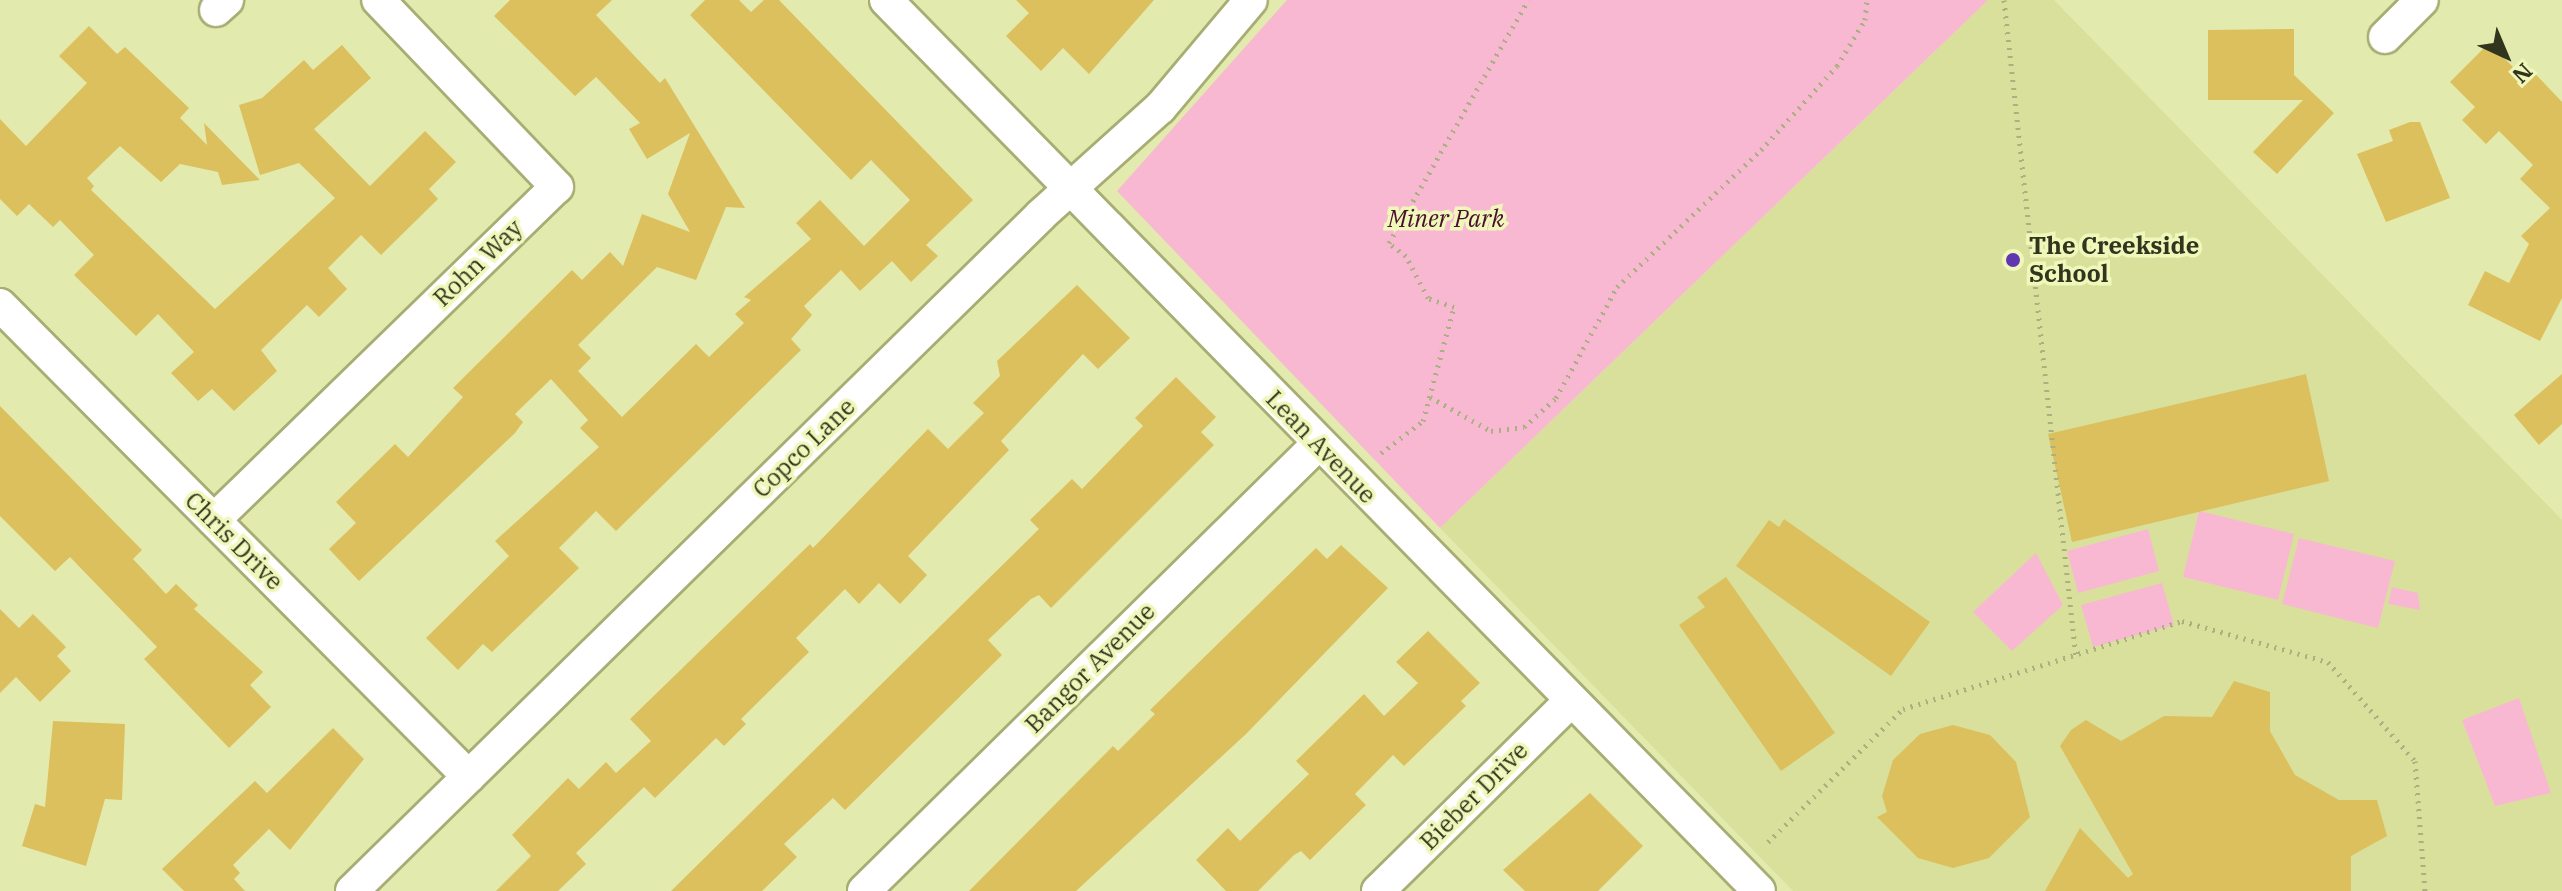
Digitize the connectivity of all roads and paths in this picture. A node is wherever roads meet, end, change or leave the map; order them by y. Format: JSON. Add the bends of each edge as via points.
{"nodes":[{"id":1,"x":378,"y":0,"type":"edge"},
{"id":2,"x":886,"y":0,"type":"edge"},
{"id":3,"x":1251,"y":0,"type":"edge"},
{"id":4,"x":1528,"y":0,"type":"edge"},
{"id":5,"x":1867,"y":0,"type":"edge"},
{"id":6,"x":2004,"y":0,"type":"edge"},
{"id":7,"x":2422,"y":0,"type":"edge"},
{"id":8,"x":2385,"y":37,"type":"dead end"},
{"id":9,"x":1073,"y":189,"type":"junction"},
{"id":10,"x":0,"y":305,"type":"edge"},
{"id":11,"x":1430,"y":397,"type":"junction"},
{"id":12,"x":1317,"y":445,"type":"junction"},
{"id":13,"x":1381,"y":453,"type":"dead end"},
{"id":14,"x":214,"y":520,"type":"junction"},
{"id":15,"x":2076,"y":657,"type":"junction"},
{"id":16,"x":1571,"y":701,"type":"junction"},
{"id":17,"x":469,"y":777,"type":"junction"},
{"id":18,"x":1768,"y":842,"type":"dead end"},
{"id":19,"x":352,"y":891,"type":"edge"},
{"id":20,"x":864,"y":891,"type":"edge"},
{"id":21,"x":1378,"y":891,"type":"edge"},
{"id":22,"x":1759,"y":891,"type":"edge"},
{"id":23,"x":2425,"y":891,"type":"edge"}],
"edges":[{"from":1,"to":14,"type":"street","name":"Rohn Way","via":[[557,187]]},
{"from":2,"to":9,"type":"street","name":"Lean Avenue"},
{"from":3,"to":9,"type":"street","name":"Copco Lane","via":[[1160,108]]},
{"from":4,"to":11,"type":"path","via":[[1389,243],[1406,256],[1428,298],[1454,307]]},
{"from":5,"to":11,"type":"path","via":[[1865,20],[1837,66],[1761,150],[1617,287],[1577,368],[1524,427],[1491,431]]},
{"from":6,"to":15,"type":"path"},
{"from":7,"to":8,"type":"street"},
{"from":9,"to":12,"type":"street","name":"Lean Avenue"},
{"from":9,"to":17,"type":"street","name":"Copco Lane"},
{"from":10,"to":14,"type":"street","name":"Chris Drive"},
{"from":11,"to":13,"type":"path","via":[[1423,421]]},
{"from":12,"to":16,"type":"street","name":"Lean Avenue"},
{"from":12,"to":20,"type":"street","name":"Bangor Avenue"},
{"from":14,"to":17,"type":"street","name":"Chris Drive"},
{"from":15,"to":18,"type":"path","via":[[1903,709]]},
{"from":15,"to":23,"type":"path","via":[[2182,621],[2328,662],[2415,761]]},
{"from":16,"to":21,"type":"street","name":"Bieber Drive"},
{"from":16,"to":22,"type":"street","name":"Lean Avenue"},
{"from":17,"to":19,"type":"street","name":"Copco Lane"}]}
